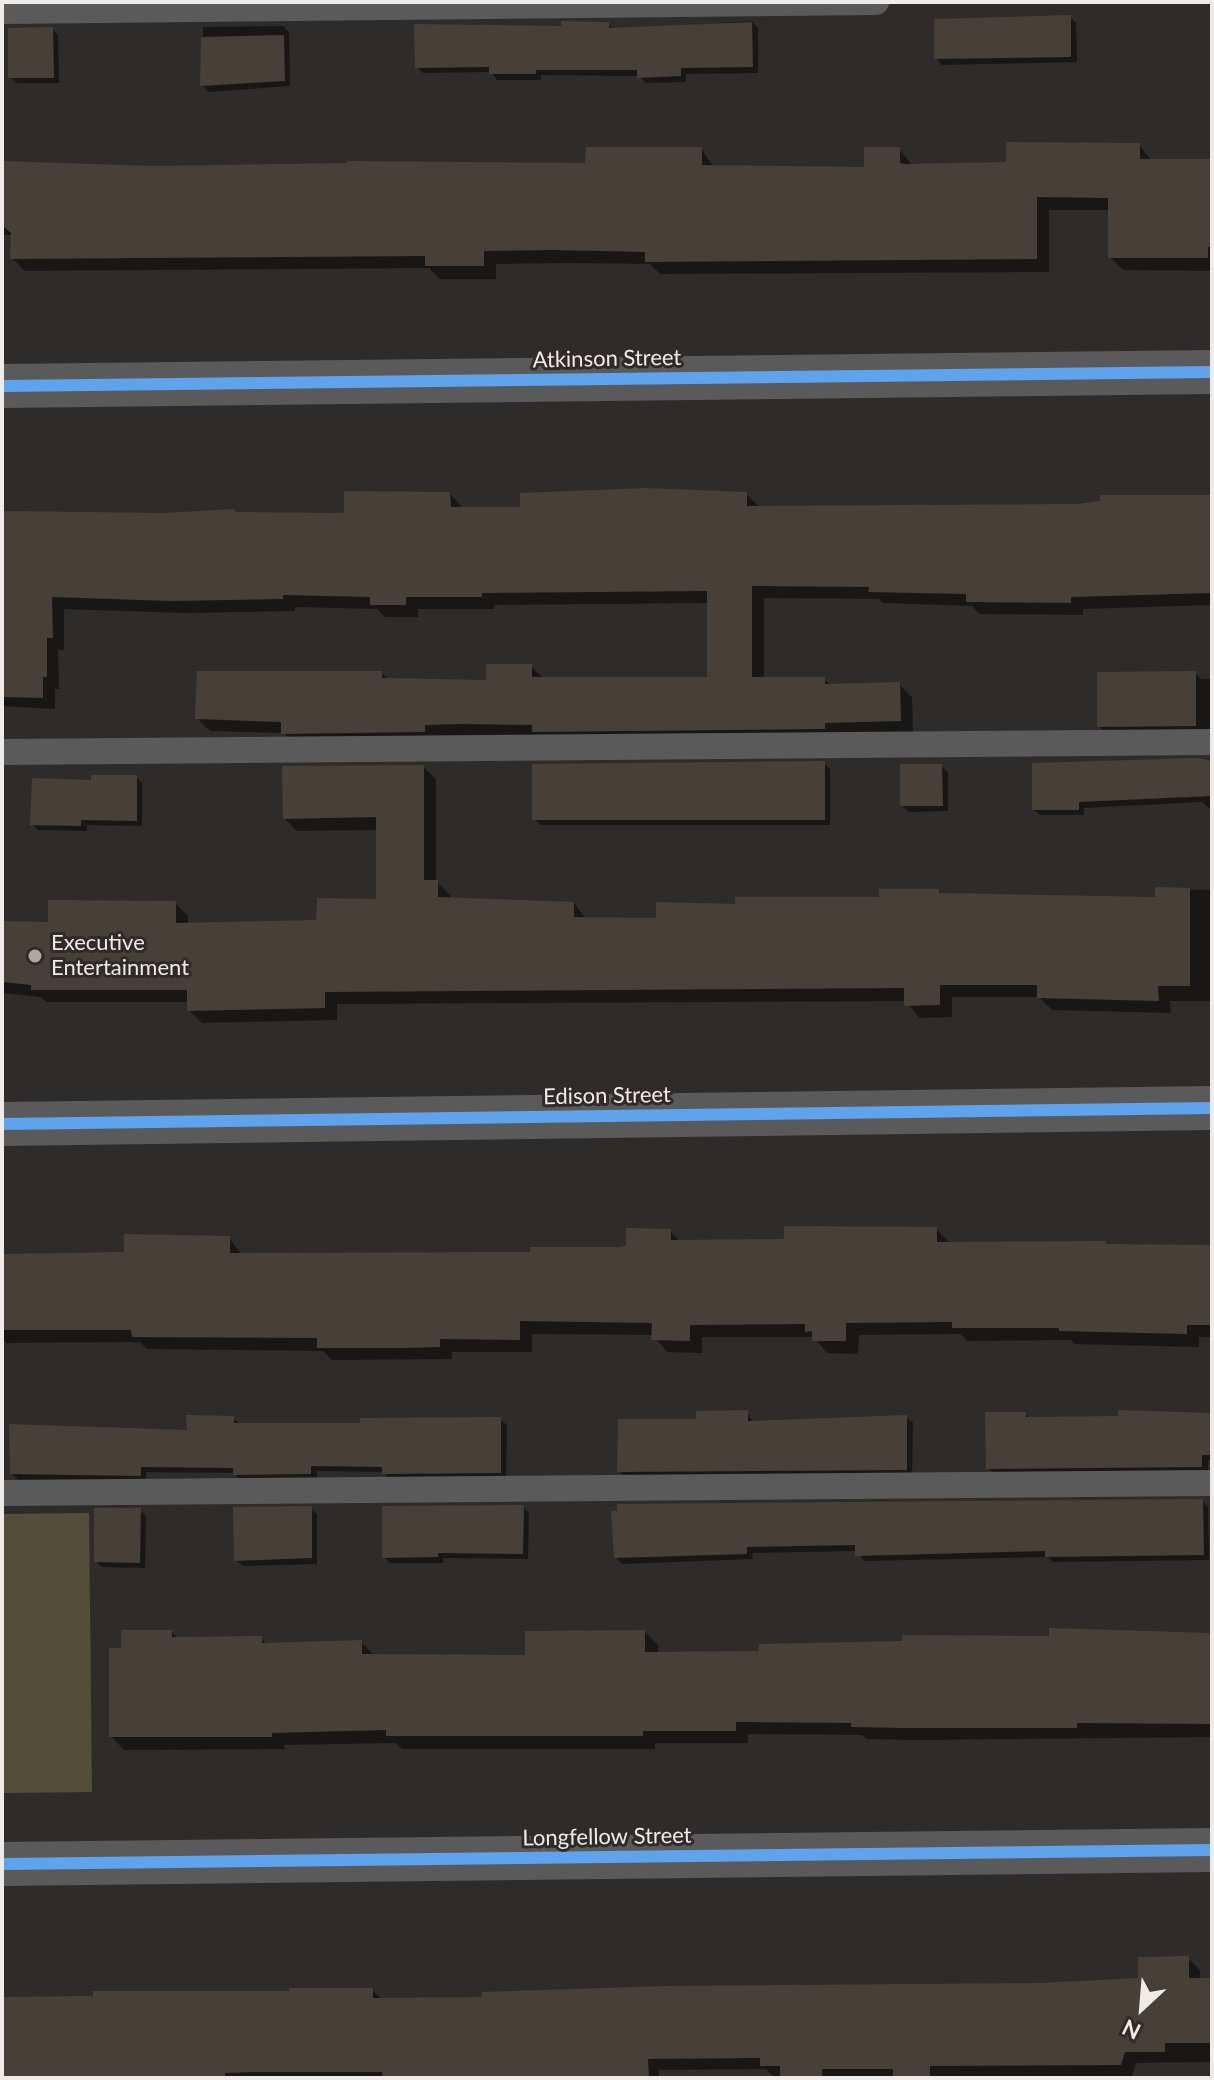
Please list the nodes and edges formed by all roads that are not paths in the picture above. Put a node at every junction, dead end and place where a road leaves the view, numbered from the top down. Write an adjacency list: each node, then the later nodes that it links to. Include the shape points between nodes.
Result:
1 (876, 2): 2 (lane)
2 (2, 11)
3 (1212, 372): 4 (street, Atkinson Street)
4 (2, 386)
5 (1212, 742): 6 (lane)
6 (2, 752)
7 (1212, 1108): 8 (street, Edison Street)
8 (2, 1124)
9 (1212, 1483): 10 (lane)
10 (2, 1493)
11 (1212, 1850): 12 (street, Longfellow Street)
12 (2, 1864)

